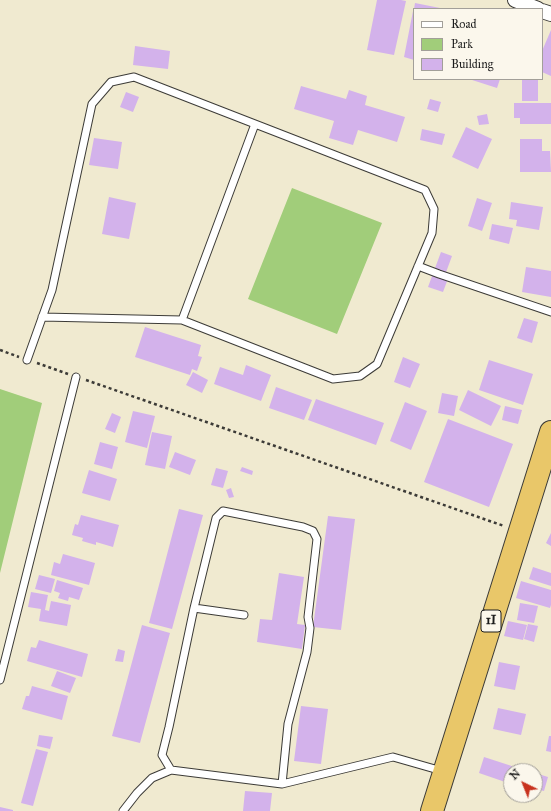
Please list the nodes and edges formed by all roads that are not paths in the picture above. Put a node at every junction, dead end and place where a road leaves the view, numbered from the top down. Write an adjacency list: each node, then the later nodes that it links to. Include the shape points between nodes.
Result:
1 (515, 0): 2 (street)
2 (535, 8)
3 (255, 124): 4 (lane, via 425,190 434,209 432,233); 6 (lane, via 134,77 111,82 92,104 52,290); 7 (lane)
4 (418, 266): 5 (lane); 7 (lane, via 377,364 360,376 333,379)
5 (551, 312)
6 (42, 317): 7 (lane); 8 (lane)
7 (182, 320)
8 (27, 360)
9 (76, 377): 13 (lane)
10 (551, 432): 15 (highway, 1I)
11 (194, 608): 12 (lane); 14 (lane, via 162,755); 16 (lane, via 216,518 224,511 303,526 313,531 317,539 308,617 310,628 307,652 288,724)
12 (244, 615)
13 (0, 680)
14 (171, 770): 16 (lane); 17 (lane, via 152,778 137,792)
15 (444, 772): 16 (lane, via 393,757); 18 (highway, 1I)
16 (282, 784)
17 (123, 811)
18 (432, 811)

